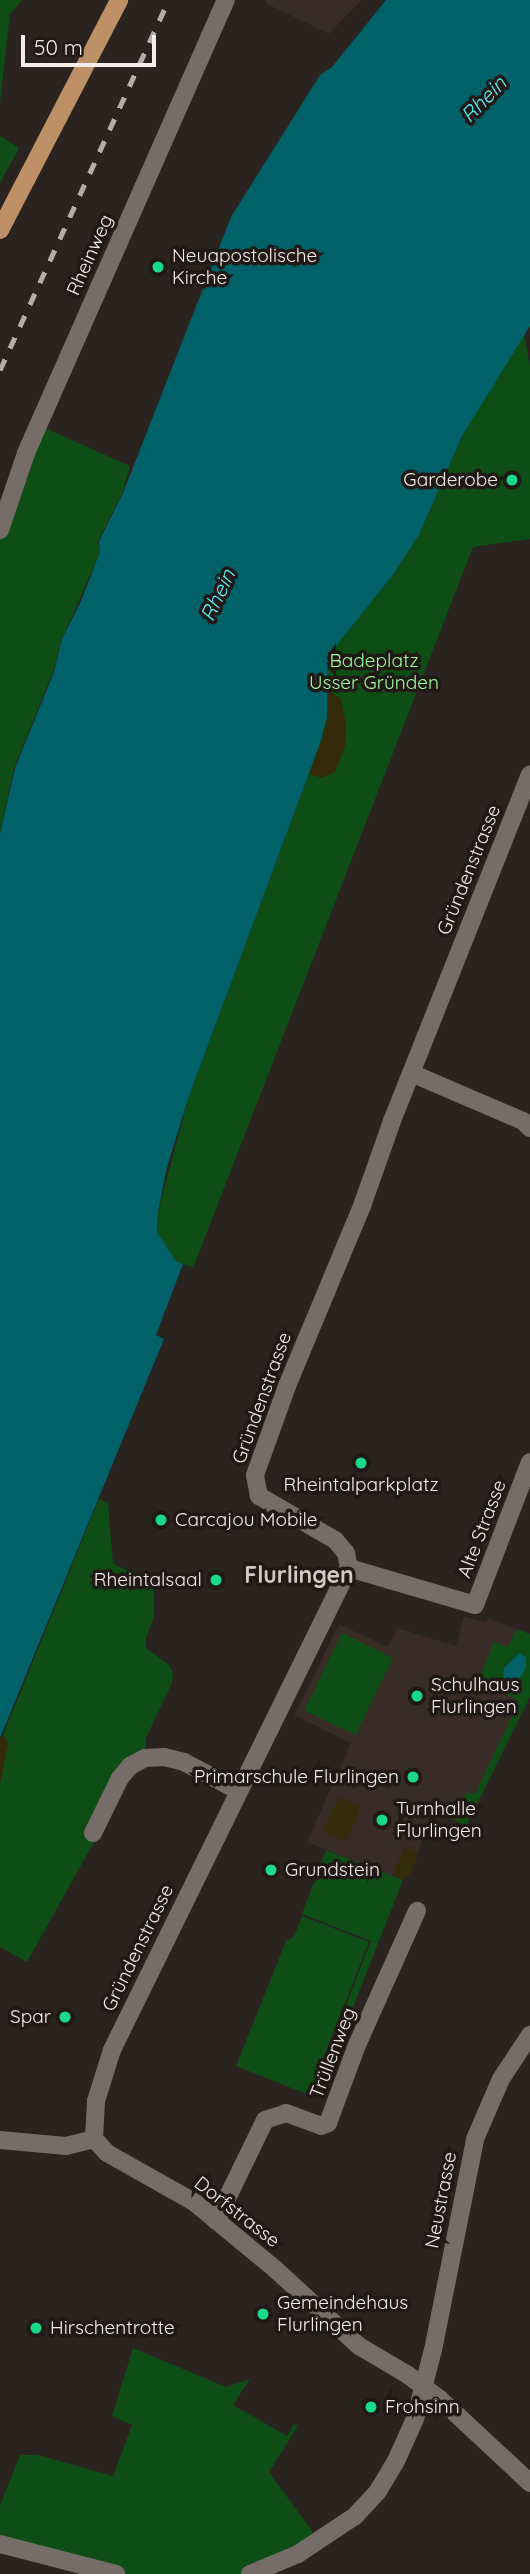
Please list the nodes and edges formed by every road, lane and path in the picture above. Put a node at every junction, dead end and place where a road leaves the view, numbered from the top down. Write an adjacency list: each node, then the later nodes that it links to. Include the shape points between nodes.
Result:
1 (120, 0): 3 (main road)
2 (226, 0): 4 (street, Rheinweg, via 26,453)
3 (0, 230)
4 (0, 530)
5 (530, 774): 6 (street, Gründenstrasse)
6 (411, 1073): 7 (street); 9 (street, Gründenstrasse, via 255,1475 259,1496 335,1540 346,1553)
7 (530, 1128)
8 (530, 1462): 9 (street, Alte Strasse, via 475,1605)
9 (349, 1567): 10 (street, Gründenstrasse)
10 (239, 1791): 11 (street, via 184,1762 145,1758 120,1778); 14 (street, Gründenstrasse, via 112,2050 96,2101)
11 (93, 1833)
12 (417, 1912): 16 (street, Trüllenweg, via 328,2123 321,2126 286,2113 265,2120)
13 (530, 2035): 17 (street, Neustrasse, via 501,2078 475,2139)
14 (94, 2139): 15 (street, via 65,2146); 16 (street, Dorfstrasse, via 107,2153 168,2185)
15 (0, 2140)
16 (216, 2221): 17 (street, Dorfstrasse, via 359,2346)
17 (423, 2386): 18 (street, Dorfstrasse); 21 (street, Neustrasse, via 415,2419 396,2461 355,2516 298,2554)
18 (530, 2483)
19 (0, 2544): 20 (street)
20 (116, 2574)
21 (250, 2574)

